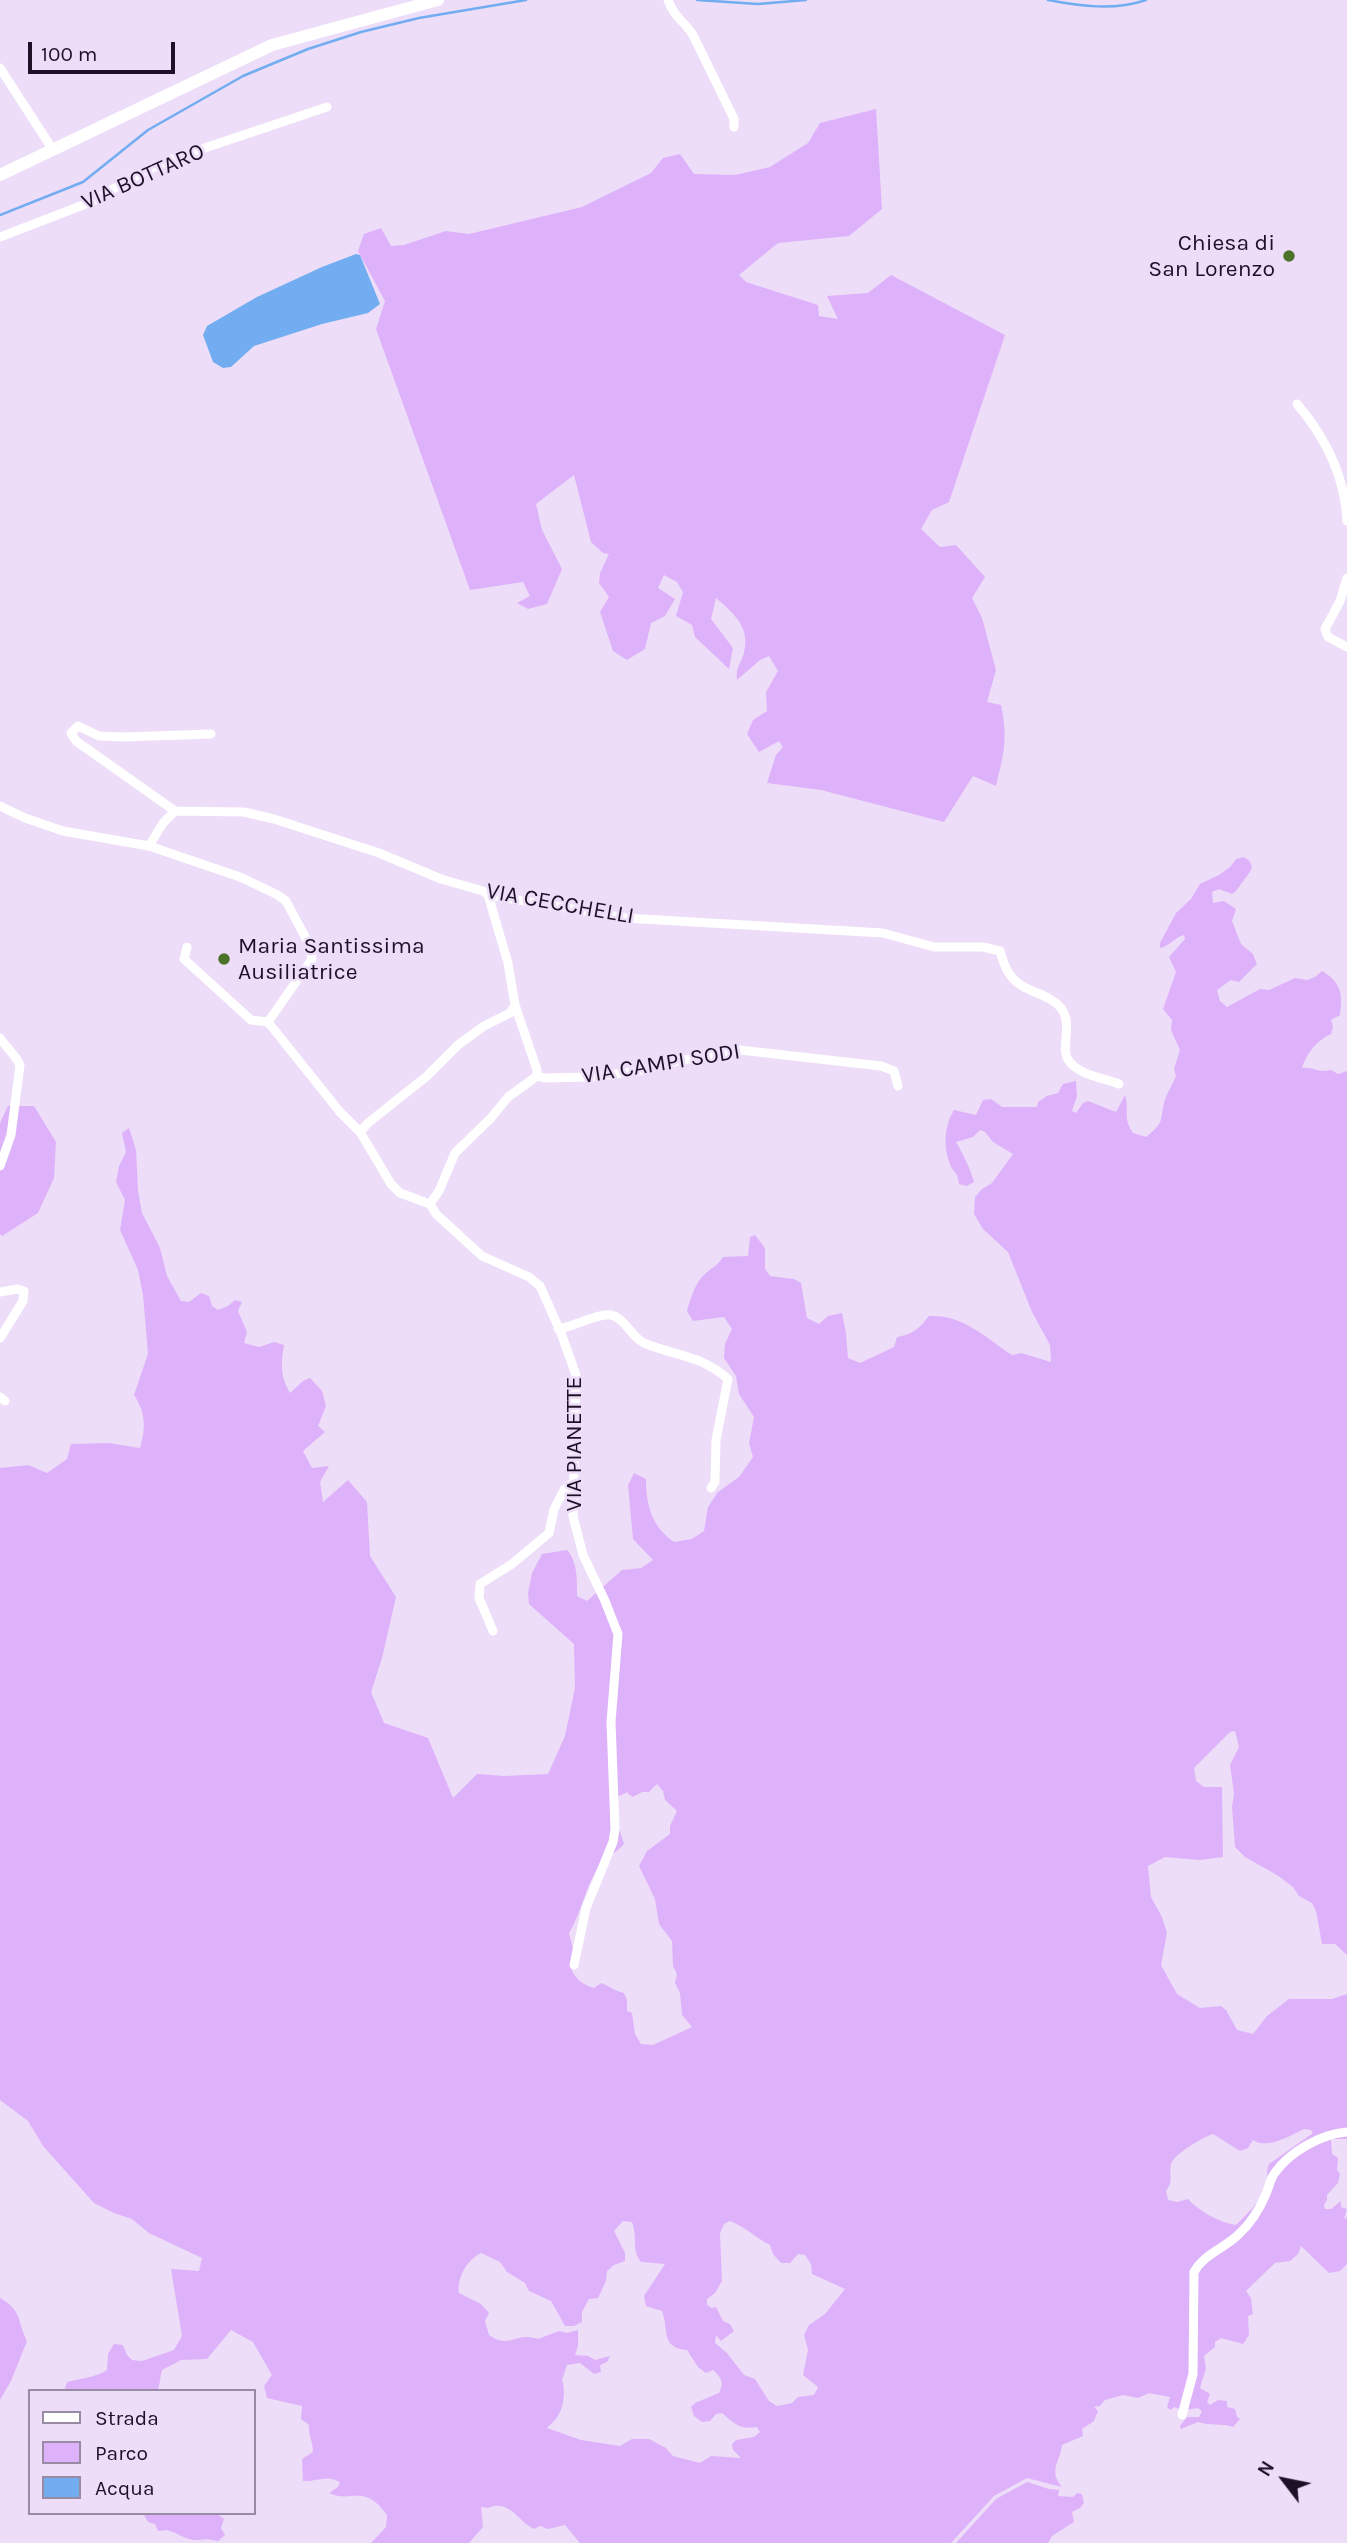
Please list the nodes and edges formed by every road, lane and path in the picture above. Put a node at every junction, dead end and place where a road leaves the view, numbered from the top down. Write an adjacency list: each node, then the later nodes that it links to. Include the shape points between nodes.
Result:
1 (438, 0): 6 (main road, via 272,45)
2 (668, 0): 5 (street, via 672,12 693,35)
3 (0, 68): 6 (street)
4 (327, 107): 8 (street, VIA BOTTARO, via 172,159 91,202)
5 (734, 127)
6 (53, 150): 7 (main road)
7 (0, 175)
8 (0, 237)
9 (1297, 404): 10 (street, via 1317,428 1340,479)
10 (1347, 521)
11 (1347, 578): 12 (street, via 1325,629 1328,637)
12 (1347, 648)
13 (211, 734): 15 (street, via 99,736 78,726 71,733)
14 (0, 806): 16 (street, via 63,831)
15 (175, 811): 16 (street); 17 (street, VIA CECCHELLI, via 244,812 274,819 379,852)
16 (149, 846): 20 (street, via 240,877 286,901 312,959)
17 (488, 895): 19 (street); 23 (street, VIA CECCHELLI, via 625,918 883,933 934,947 1000,951 1016,982 1050,998 1062,1010 1069,1062)
18 (187, 947): 20 (street, via 184,959 206,981 251,1020)
19 (516, 1004): 22 (street); 25 (street, via 510,1013 458,1045)
20 (268, 1022): 25 (street)
21 (0, 1038): 26 (street, via 20,1065 11,1135)
22 (537, 1076): 24 (street, VIA CAMPI SODI, via 593,1077 740,1050 881,1066 894,1071); 27 (street, via 508,1097 455,1153)
23 (1119, 1084)
24 (898, 1086)
25 (360, 1132): 27 (street, via 391,1184)
26 (0, 1167)
27 (430, 1204): 29 (street, VIA PIANETTE, via 482,1256 540,1286)
28 (0, 1293): 30 (street, via 24,1291 23,1301)
29 (558, 1329): 31 (street, VIA PIANETTE, via 576,1375); 32 (street, via 609,1315 640,1341 697,1359 728,1379)
30 (0, 1338)
31 (572, 1483): 33 (street, via 554,1509 549,1533 480,1584 478,1598); 34 (street, VIA PIANETTE, via 579,1543 618,1634 611,1722 615,1829 586,1908)
32 (711, 1488)
33 (493, 1631)
34 (574, 1965)
35 (1347, 2132): 36 (street, via 1314,2141 1280,2166 1239,2235 1199,2262 1193,2374)
36 (1182, 2415)

